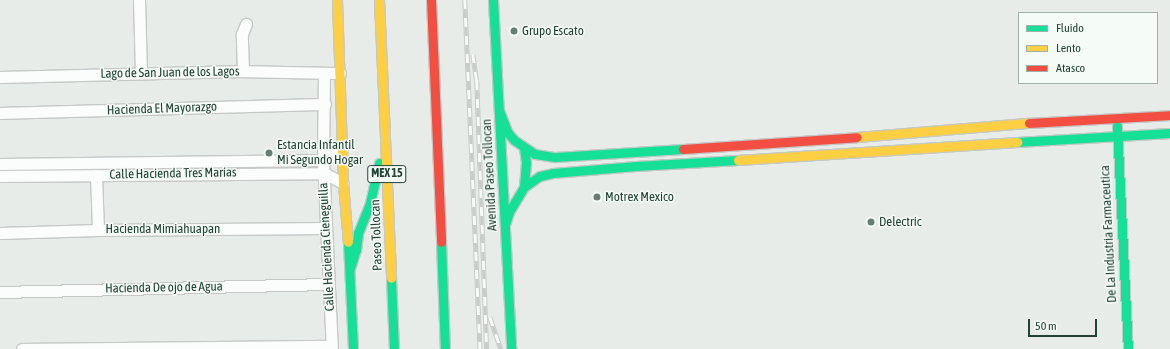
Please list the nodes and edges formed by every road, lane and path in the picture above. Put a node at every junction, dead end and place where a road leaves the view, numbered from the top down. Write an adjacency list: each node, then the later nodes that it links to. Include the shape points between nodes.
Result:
1 (139, 0): 10 (street)
2 (337, 0): 11 (main road)
3 (379, 0): 19 (main road, Paseo Tollocan / MEX 15)
4 (431, 0): 8 (main road)
5 (494, 0): 15 (main road, Avenida Paseo Tollocan)
6 (441, 8): 8 (main road, via 438,31)
7 (246, 24): 9 (street, via 242,34)
8 (433, 43): 52 (main road)
9 (243, 71): 10 (street, Lago de San Juan de los Lagos); 12 (street, Lago de San Juan de los Lagos)
10 (141, 73): 13 (street, Lago de San Juan de los Lagos)
11 (340, 73): 12 (street, Lago de San Juan de los Lagos); 25 (main road)
12 (324, 74): 14 (street, Calle Hacienda Cieneguilla)
13 (0, 77)
14 (325, 104): 16 (street, Hacienda El Mayorazgo); 28 (street, Calle Hacienda Cieneguilla)
15 (499, 110): 23 (main road, via 508,133); 41 (main road, Avenida Paseo Tollocan)
16 (0, 113)
17 (1170, 115): 18 (main road)
18 (1117, 118): 21 (main road, De La Industria Farmaceutica); 22 (main road)
19 (385, 128): 45 (main road, via 370,203 360,228); 51 (main road, Paseo Tollocan / MEX 15)
20 (1170, 133): 21 (main road)
21 (1117, 135): 27 (main road); 54 (main road, De La Industria Farmaceutica)
22 (860, 137): 24 (main road); 27 (street)
23 (524, 148): 26 (main road, via 535,154 555,157); 40 (main road)
24 (709, 148): 26 (main road); 29 (street)
25 (342, 149): 28 (street, Calle Hacienda Tres Marías); 39 (main road)
26 (636, 152): 33 (street)
27 (859, 153): 29 (main road)
28 (323, 160): 30 (street, Calle Hacienda Tres Marías); 34 (street, Calle Hacienda Cieneguilla)
29 (710, 161): 33 (main road)
30 (181, 162): 32 (street, Calle Hacienda Tres Marías); 35 (street)
31 (0, 164): 32 (street, Calle Hacienda Tres Marías)
32 (37, 164): 38 (street)
33 (636, 166): 40 (main road, via 553,173 540,176)
34 (324, 173): 35 (street, Calle Hacienda Tres Marías); 39 (street, Calle Hacienda Tres Marías); 42 (street, Calle Hacienda Cieneguilla)
35 (181, 174): 36 (street, Calle Hacienda Tres Marías)
36 (96, 175): 38 (street, Calle Hacienda Tres Marías); 43 (street)
37 (0, 176): 38 (street, Calle Hacienda Tres Marías)
38 (37, 176)
39 (343, 183): 45 (main road)
40 (524, 187): 41 (main road)
41 (506, 222): 53 (main road, Avenida Paseo Tollocan)
42 (326, 228): 43 (street, Hacienda Mimiahuapan); 46 (street, Calle Hacienda Cieneguilla)
43 (98, 230): 44 (street, Hacienda Mimiahuapan)
44 (0, 232)
45 (350, 268): 50 (main road)
46 (329, 284): 47 (street, Hacienda De ojo de Agua); 48 (street, Calle Hacienda Cieneguilla)
47 (0, 292)
48 (332, 347): 49 (street)
49 (22, 349)
50 (353, 349)
51 (394, 349)
52 (446, 349)
53 (511, 349)
54 (1128, 349)

